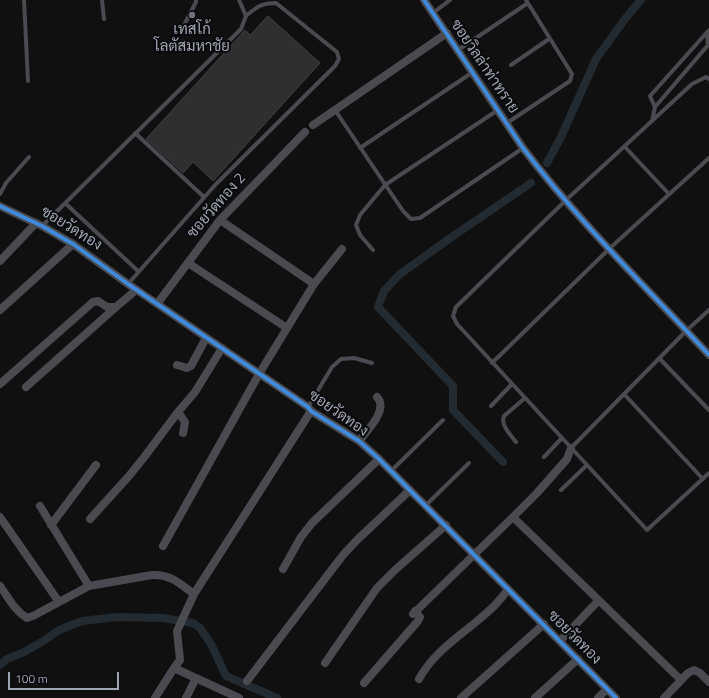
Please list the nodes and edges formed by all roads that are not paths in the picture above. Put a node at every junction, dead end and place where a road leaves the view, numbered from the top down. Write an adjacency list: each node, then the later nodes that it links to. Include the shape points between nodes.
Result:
1 (24, 0): 19 (lane)
2 (102, 0): 10 (lane)
3 (196, 0): 11 (lane)
4 (239, 0): 9 (lane)
5 (424, 0): 8 (street, ซอยวิลล่าท่าทราย)
6 (450, 0): 8 (lane)
7 (527, 2): 14 (lane); 15 (lane)
8 (433, 13): 13 (street, ซอยวิลล่าท่าทราย)
9 (246, 16): 27 (lane, via 241,29); 36 (lane, via 260,5 276,3 337,52 339,59 335,66)
10 (104, 19)
11 (182, 29)
12 (708, 31): 20 (lane, via 708,44); 20 (lane, via 650,96)
13 (447, 33): 15 (street, ซอยวิลล่าท่าทราย); 21 (street)
14 (549, 39): 16 (lane); 24 (lane, via 572,74 570,82)
15 (458, 50): 17 (street, ซอยวิลล่าท่าทราย)
16 (511, 65)
17 (473, 72): 22 (street, ซอยวิลล่าท่าทราย); 29 (lane)
18 (709, 79): 23 (lane, via 706,77 692,84)
19 (28, 81)
20 (655, 107): 23 (lane)
21 (335, 110): 25 (street); 29 (lane)
22 (498, 110): 24 (street, ซอยวิลล่าท่าทราย); 33 (lane)
23 (652, 122): 28 (lane)
24 (507, 123): 30 (street, ซอยวิลล่าท่าทราย)
25 (313, 125)
26 (305, 132): 40 (street, ซอยวัดทอง 2)
27 (134, 133): 36 (lane); 38 (lane)
28 (625, 147): 35 (lane); 37 (lane)
29 (360, 148): 33 (lane)
30 (523, 148): 33 (lane, via 420,218 411,219); 37 (street, ซอยวิลล่าท่าทราย)
31 (30, 157): 34 (lane, via 6,183)
32 (709, 158): 35 (lane)
33 (385, 185): 45 (lane, via 360,216 356,225 360,235)
34 (0, 194)
35 (669, 194): 44 (lane)
36 (204, 197): 48 (lane)
37 (565, 201): 44 (street, ซอยวิลล่าท่าทราย); 63 (lane, via 456,307 454,316 457,324)
38 (65, 203): 41 (lane); 48 (lane)
39 (0, 206): 41 (street, ซอยวัดทอง)
40 (220, 220): 47 (street, ซอยวัดทอง 2); 50 (street)
41 (39, 224): 42 (street, ซอยวัดทอง); 46 (street)
42 (73, 244): 49 (street, ซอยวัดทอง); 54 (street)
43 (342, 249): 50 (street)
44 (609, 249): 57 (street, ซอยวิลล่าท่าทราย); 63 (lane)
45 (373, 250)
46 (0, 261)
47 (188, 263): 52 (street, ซอยวัดทอง 2); 56 (street)
48 (138, 271): 49 (lane)
49 (128, 284): 51 (street, ซอยวัดทอง)
50 (314, 284): 56 (street)
51 (136, 290): 52 (street, ซอยวัดทอง); 53 (street)
52 (157, 304): 58 (street, ซอยวัดทอง)
53 (116, 307): 66 (street, via 107,307 98,300 93,302); 68 (street)
54 (0, 310)
55 (709, 310): 57 (lane)
56 (287, 328): 65 (street)
57 (686, 330): 60 (street, ซอยวิลล่าท่าทราย); 61 (lane)
58 (206, 338): 59 (street, ซอยวัดทอง); 64 (street, via 191,366 187,368)
59 (222, 348): 65 (street, ซอยวัดทอง); 75 (street, via 196,392)
60 (709, 355)
61 (659, 358): 69 (lane); 74 (lane)
62 (372, 363): 73 (lane, via 354,358 340,359 332,367)
63 (492, 363): 67 (lane)
64 (177, 365)
65 (259, 374): 73 (street, ซอยวัดทอง); 99 (street)
66 (0, 384)
67 (512, 384): 71 (lane); 72 (lane)
68 (26, 387)
69 (624, 394): 81 (lane); 89 (lane)
70 (377, 397): 79 (street, via 381,406 379,413)
71 (525, 398): 78 (lane); 80 (lane, via 502,420)
72 (491, 406)
73 (309, 409): 79 (street, ซอยวัดทอง); 105 (street)
74 (709, 410)
75 (178, 412): 77 (street, via 185,422); 96 (street, via 146,456)
76 (443, 420): 87 (lane)
77 (183, 433)
78 (562, 438): 81 (lane); 82 (lane)
79 (359, 441): 83 (street, ซอยวัดทอง)
80 (516, 442)
81 (571, 448): 86 (lane); 94 (street, via 567,459)
82 (544, 457)
83 (379, 459): 87 (street, ซอยวัดทอง); 101 (street, via 312,523)
84 (469, 462): 92 (lane)
85 (96, 465): 97 (street)
86 (587, 465): 89 (lane, via 648,530); 91 (lane)
87 (391, 471): 90 (street, ซอยวัดทอง)
88 (709, 473): 89 (lane)
89 (703, 479)
90 (410, 490): 92 (street, ซอยวัดทอง); 116 (street, via 343,555)
91 (561, 490)
92 (426, 505): 98 (street, ซอยวัดทอง)
93 (40, 506): 97 (street)
94 (515, 516): 100 (street); 106 (street, via 515,520)
95 (0, 517): 107 (street)
96 (90, 519)
97 (51, 525): 103 (street)
98 (446, 525): 100 (street, ซอยวัดทอง); 111 (street, via 377,588)
99 (163, 546)
100 (474, 554): 104 (street, ซอยวัดทอง); 118 (street, via 414,612 420,617 418,621)
101 (283, 569)
102 (0, 586): 107 (street, via 21,614 27,618)
103 (89, 586): 105 (street, via 161,575 169,577); 107 (street)
104 (508, 588): 108 (street, ซอยวัดทอง); 114 (street, via 493,608 445,647)
105 (194, 594): 112 (street, via 179,626 177,635 180,660)
106 (598, 600): 109 (street); 115 (street)
107 (59, 602)
108 (544, 624): 109 (street, ซอยวัดทอง); 123 (street)
109 (560, 641): 110 (street, ซอยวัดทอง)
110 (578, 659): 119 (street, ซอยวัดทอง); 124 (street)
111 (325, 663)
112 (174, 668): 113 (street); 120 (street)
113 (196, 678): 121 (street); 122 (street)
114 (419, 679)
115 (681, 680): 117 (street, via 694,670); 127 (street)
116 (247, 681)
117 (709, 682)
118 (364, 683)
119 (607, 689): 125 (street); 126 (street, ซอยวัดทอง)
120 (155, 698)
121 (186, 698)
122 (239, 698)
123 (461, 698)
124 (535, 698)
125 (598, 698)
126 (616, 698)
127 (664, 698)

